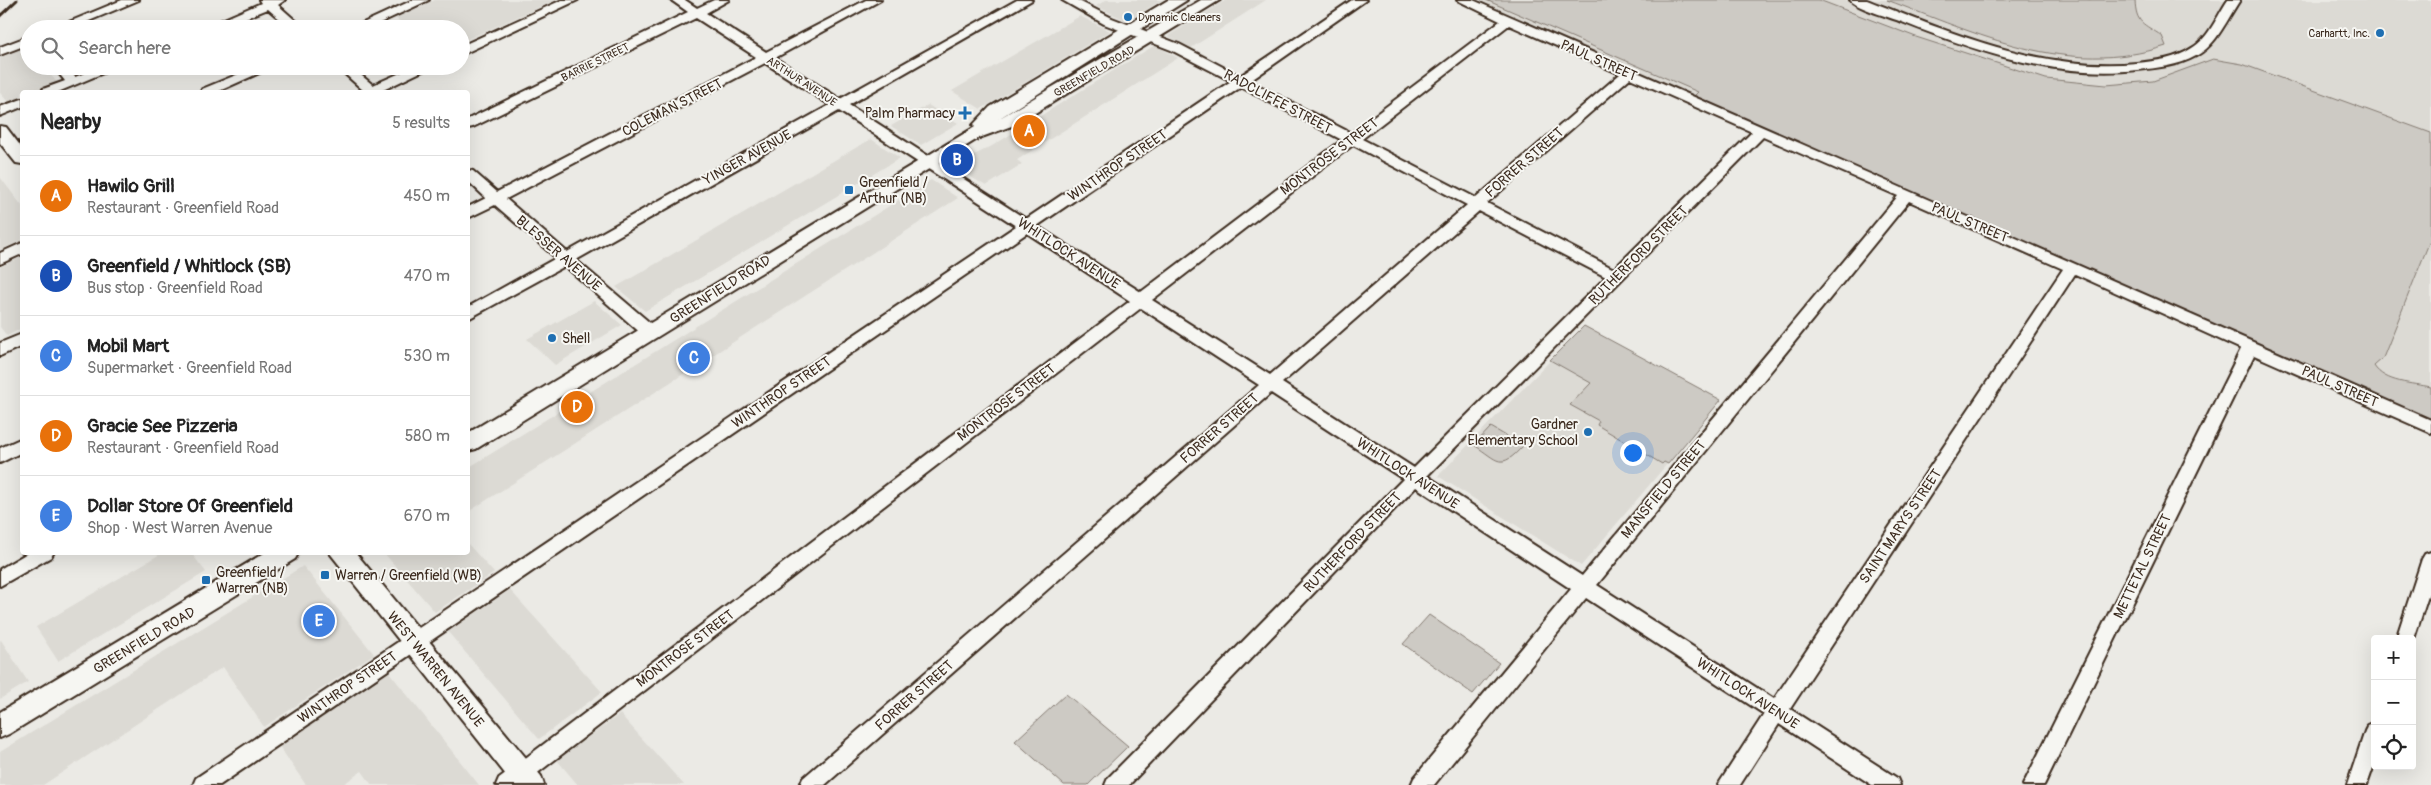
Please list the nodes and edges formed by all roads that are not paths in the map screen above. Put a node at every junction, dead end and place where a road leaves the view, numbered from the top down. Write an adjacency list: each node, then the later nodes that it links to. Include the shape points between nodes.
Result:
1 (133, 0): 17 (street)
2 (423, 0): 20 (street)
3 (572, 0): 25 (street)
4 (677, 0): 16 (street, ARTHUR AVENUE)
5 (723, 0): 16 (street, BARRIE STREET)
6 (875, 0): 27 (street, COLEMAN STREET)
7 (1026, 0): 41 (street, YINGER AVENUE)
8 (1068, 0): 22 (street, RADCLIFFE STREET)
9 (1179, 0): 22 (main road, GREENFIELD ROAD)
10 (1212, 0): 23 (main road, GREENFIELD ROAD)
11 (1360, 0): 34 (street, WINTHROP STREET)
12 (1463, 0): 21 (street)
13 (1856, 0): 14 (street, via 1985,48 2053,65 2097,69 2168,63 2189,55 2202,47)
14 (2234, 0)
15 (272, 1): 18 (street); 19 (street)
16 (697, 13): 27 (street, ARTHUR AVENUE); 43 (street, BARRIE STREET)
17 (81, 20)
18 (229, 20)
19 (290, 20)
20 (377, 20)
21 (1508, 20): 28 (street, PAUL STREET); 47 (street, MONTROSE STREET)
22 (1130, 30): 23 (street, RADCLIFFE STREET); 46 (main road, GREENFIELD ROAD, via 996,111)
23 (1152, 37): 34 (street, RADCLIFFE STREET); 46 (main road, GREENFIELD ROAD, via 1011,120)
24 (20, 43): 26 (street)
25 (470, 46)
26 (0, 51)
27 (766, 57): 41 (street, ARTHUR AVENUE); 52 (street, COLEMAN STREET)
28 (1628, 73): 45 (street, PAUL STREET); 53 (street, FORRER STREET)
29 (67, 75): 35 (street)
30 (92, 75): 35 (street)
31 (247, 75): 37 (street)
32 (352, 75): 38 (street)
33 (408, 75): 39 (street)
34 (1240, 81): 47 (street, RADCLIFFE STREET); 55 (street, WINTHROP STREET)
35 (74, 82): 36 (street)
36 (53, 90)
37 (212, 90)
38 (369, 90)
39 (375, 90)
40 (20, 104): 42 (street)
41 (840, 105): 49 (street, ARTHUR AVENUE); 58 (street, YINGER AVENUE)
42 (0, 112)
43 (470, 123)
44 (0, 131): 48 (main road)
45 (1762, 131): 51 (street, PAUL STREET); 60 (street, RUTHERFORD STREET)
46 (972, 134): 49 (main road, GREENFIELD ROAD)
47 (1351, 139): 53 (street, RADCLIFFE STREET); 61 (street, MONTROSE STREET)
48 (20, 156)
49 (927, 162): 55 (street, WHITLOCK AVENUE); 63 (main road, GREENFIELD ROAD)
50 (470, 176): 52 (street, BLESSER AVENUE)
51 (1907, 195): 59 (street, PAUL STREET); 78 (street, MANSFIELD STREET)
52 (495, 198): 54 (street, COLEMAN STREET); 58 (street, BLESSER AVENUE)
53 (1476, 204): 60 (street, RADCLIFFE STREET); 67 (street, FORRER STREET)
54 (470, 212)
55 (1026, 225): 61 (street, WHITLOCK AVENUE); 80 (street, WINTHROP STREET)
56 (20, 249): 57 (street)
57 (0, 259)
58 (566, 259): 62 (street, YINGER AVENUE); 63 (street, BLESSER AVENUE)
59 (2072, 267): 65 (street, PAUL STREET); 81 (street, SAINT MARYS STREET)
60 (1617, 277): 72 (street, RUTHERFORD STREET)
61 (1140, 299): 67 (street, WHITLOCK AVENUE); 84 (street, MONTROSE STREET)
62 (470, 313)
63 (650, 332): 69 (main road, GREENFIELD ROAD)
64 (20, 341): 66 (street)
65 (2250, 346): 68 (street, PAUL STREET); 91 (street, METTETAL STREET)
66 (0, 350)
67 (1270, 384): 72 (street, WHITLOCK AVENUE); 86 (street, FORRER STREET)
68 (2431, 427)
69 (470, 442)
70 (20, 445): 71 (street)
71 (0, 456)
72 (1415, 477): 78 (street, WHITLOCK AVENUE); 87 (street, RUTHERFORD STREET)
73 (40, 555): 77 (street)
74 (283, 555): 82 (main road, GREENFIELD ROAD)
75 (343, 555): 80 (main road, WEST WARREN AVENUE)
76 (2431, 559): 79 (street)
77 (0, 578)
78 (1583, 586): 81 (street, WHITLOCK AVENUE); 88 (street, MANSFIELD STREET)
79 (2406, 635)
80 (414, 642): 84 (main road, WEST WARREN AVENUE); 85 (street, WINTHROP STREET)
81 (1777, 712): 89 (street, SAINT MARYS STREET); 90 (street, WHITLOCK AVENUE)
82 (0, 726)
83 (2371, 743): 92 (street)
84 (519, 781)
85 (203, 785)
86 (810, 785)
87 (1115, 785)
88 (1421, 785)
89 (1728, 785)
90 (1890, 785)
91 (2033, 785)
92 (2357, 785)

